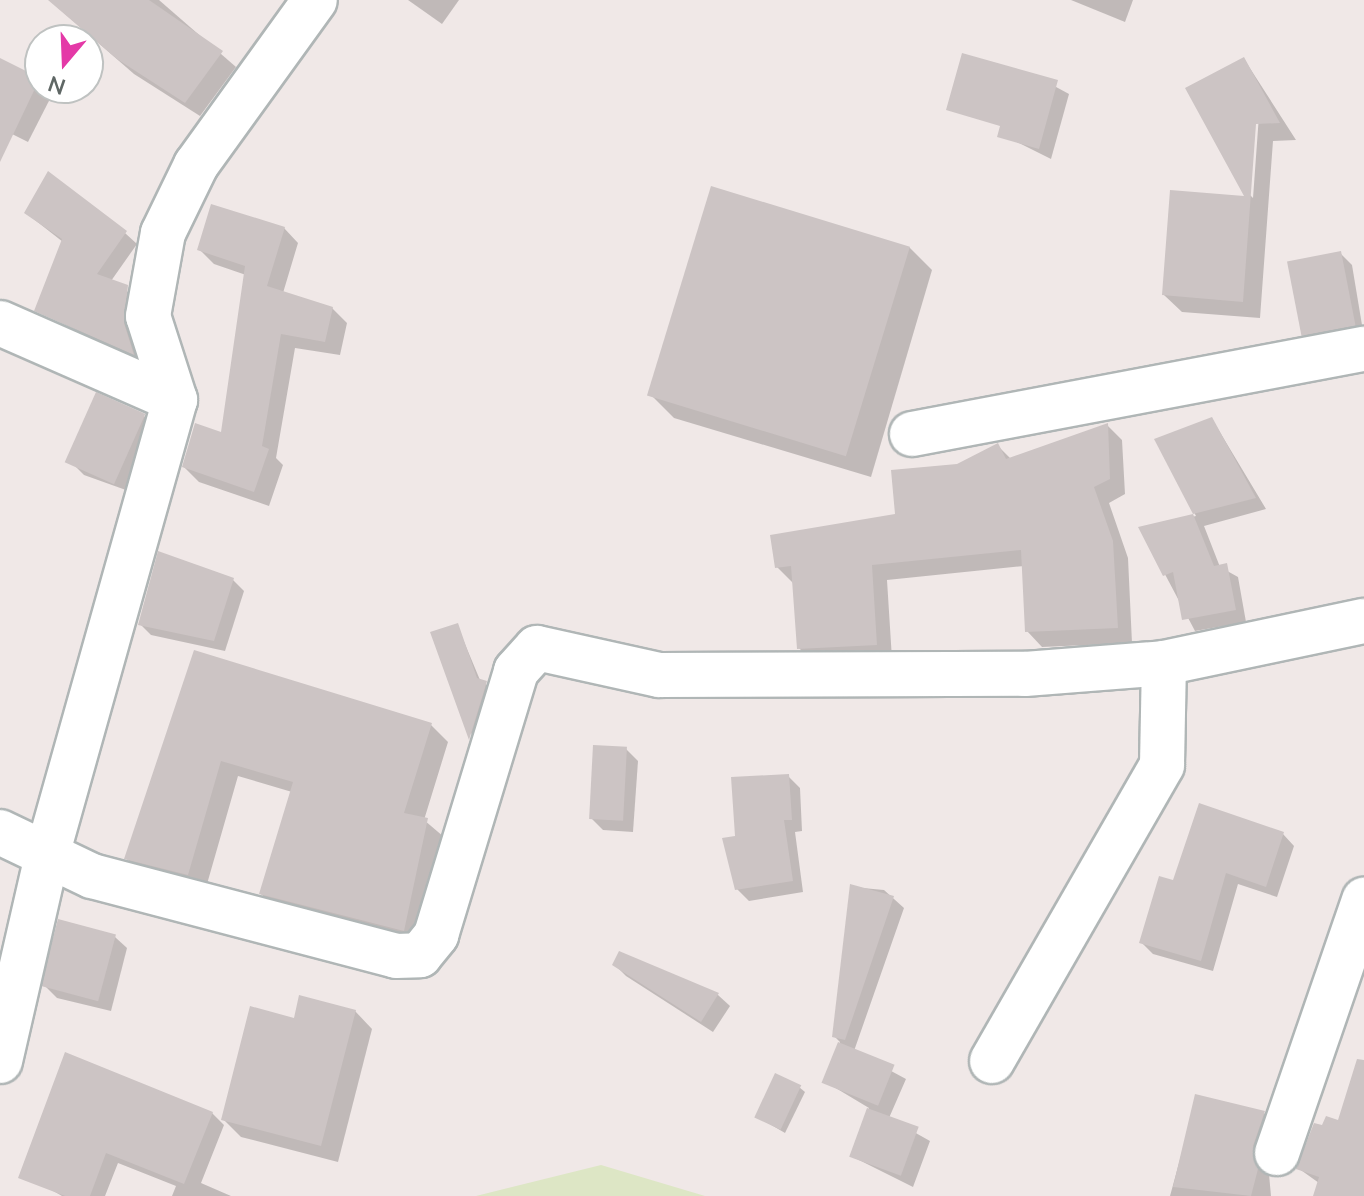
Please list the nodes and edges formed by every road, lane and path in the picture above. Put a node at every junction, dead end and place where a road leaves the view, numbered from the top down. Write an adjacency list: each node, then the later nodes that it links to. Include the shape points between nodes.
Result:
1 (315, 0): 4 (street, via 196,165 163,233 148,316)
2 (0, 323): 4 (street)
3 (1364, 349): 5 (street)
4 (175, 400): 9 (street)
5 (912, 434)
6 (1364, 621): 7 (street)
7 (1164, 663): 9 (street, via 1025,674 659,675 537,648 516,671 436,935 420,955 396,956 92,876); 12 (street, via 1162,765)
8 (0, 832): 9 (street)
9 (47, 855): 11 (street)
10 (1364, 900): 13 (street)
11 (0, 1061)
12 (992, 1061)
13 (1277, 1153)

